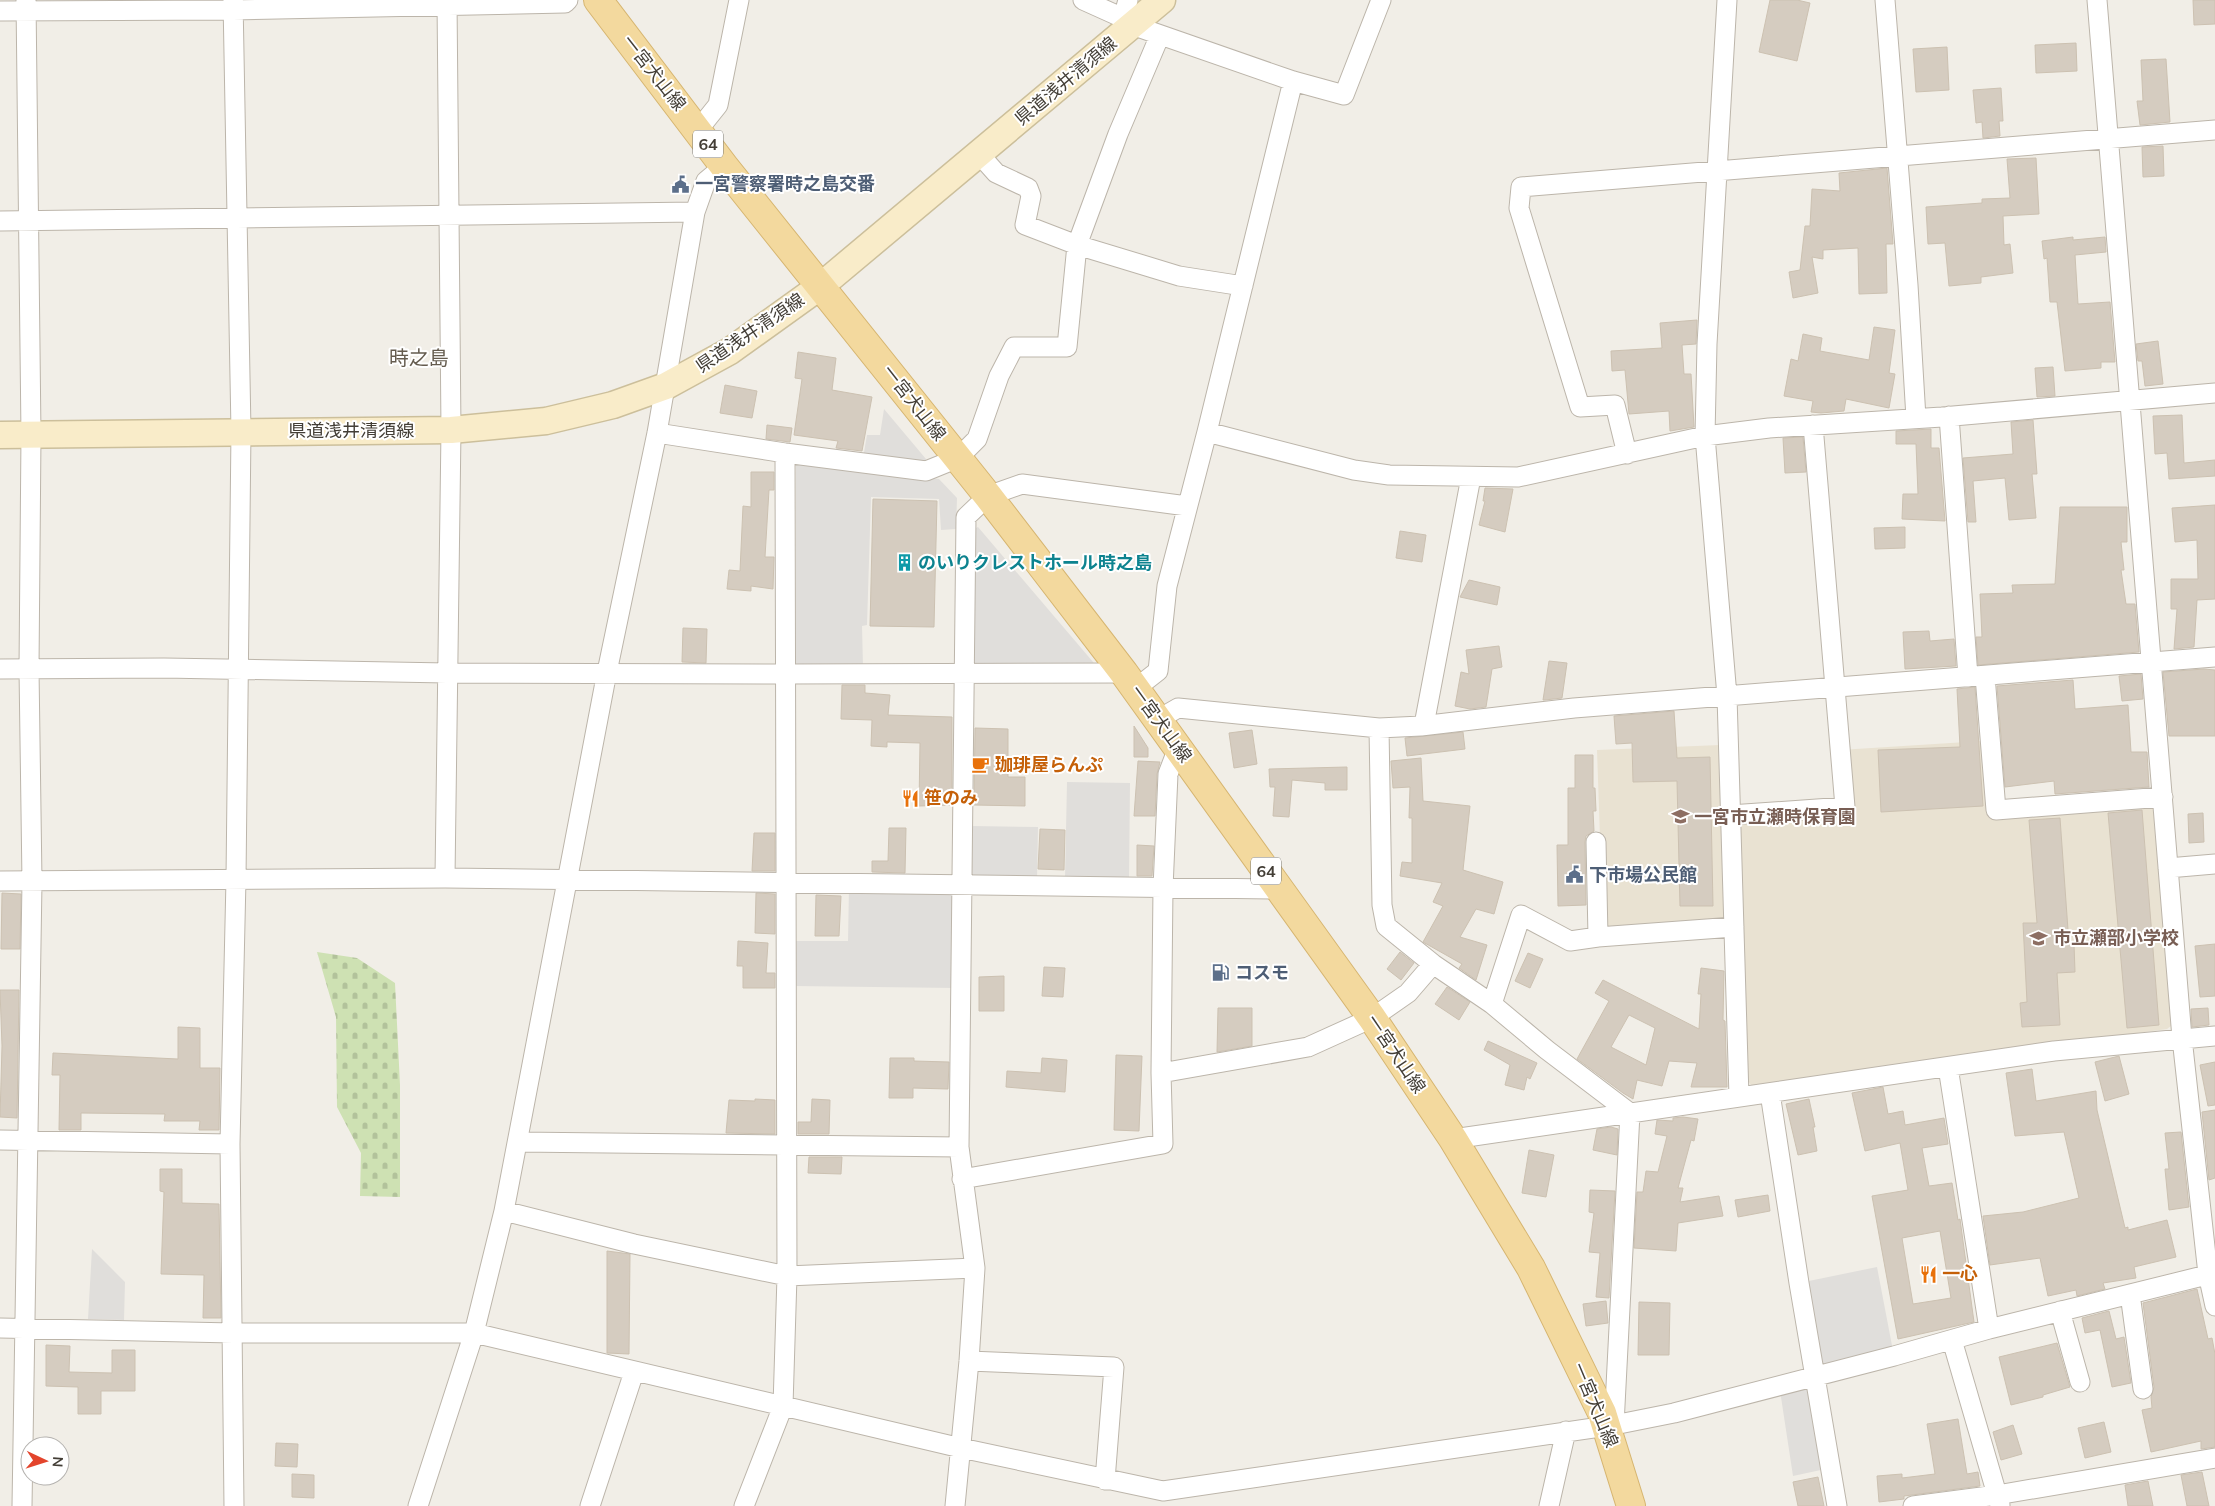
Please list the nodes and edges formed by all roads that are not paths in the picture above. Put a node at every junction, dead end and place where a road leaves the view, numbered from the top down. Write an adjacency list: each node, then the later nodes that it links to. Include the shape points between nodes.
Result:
1 (568, 0): 10 (street)
2 (598, 0): 17 (main road, 一宮犬山線 / 64)
3 (739, 0): 17 (street, via 718,105)
4 (1083, 0): 14 (street)
5 (1162, 0): 14 (main road, 県道浅井清須線)
6 (1381, 0): 16 (street, via 1344,95)
7 (1727, 0): 23 (street)
8 (1885, 0): 21 (street)
9 (2097, 0): 19 (street)
10 (446, 3): 12 (street); 25 (street)
11 (26, 5): 12 (street); 13 (street); 28 (street)
12 (233, 5): 26 (street)
13 (0, 11)
14 (1128, 14): 15 (street); 20 (main road, 県道浅井清須線)
15 (1160, 35): 16 (street); 29 (street, via 1118,134)
16 (1293, 81): 31 (street)
17 (698, 130): 22 (main road, 一宮犬山線 / 64)
18 (2215, 130): 19 (street)
19 (2108, 140): 21 (street); 34 (street)
20 (980, 155): 29 (street, via 996,173 1028,188 1031,196 1024,225); 30 (main road, 県道浅井清須線)
21 (1896, 157): 23 (street); 36 (street)
22 (724, 166): 24 (street, via 706,181); 30 (main road, 一宮犬山線 / 64)
23 (1718, 171): 44 (street, via 1707,344); 46 (street, via 1521,188 1519,208 1580,407 1615,405)
24 (695, 212): 25 (street); 32 (street)
25 (449, 217): 26 (street); 38 (street)
26 (238, 220): 28 (street); 39 (street)
27 (0, 221): 28 (street)
28 (28, 221): 43 (street)
29 (1077, 246): 31 (street, via 1179,276); 47 (street, via 1067,347 1014,347 999,376 977,439)
30 (822, 285): 32 (main road, 県道浅井清須線, via 730,351); 47 (main road, 一宮犬山線 / 64)
31 (1243, 286): 40 (street)
32 (666, 386): 38 (main road, 県道浅井清須線, via 613,406 546,421); 41 (street)
33 (2215, 393): 34 (street)
34 (2129, 401): 35 (street); 52 (street)
35 (1948, 416): 36 (street); 60 (street)
36 (1916, 418): 37 (street)
37 (1813, 425): 44 (street); 62 (street)
38 (451, 430): 39 (main road, 県道浅井清須線); 57 (street)
39 (241, 432): 43 (main road, 県道浅井清須線); 55 (street)
40 (1207, 432): 48 (street, via 1354,470 1389,475); 50 (street)
41 (657, 433): 45 (street); 56 (street)
42 (0, 435): 43 (main road, 県道浅井清須線)
43 (31, 435): 54 (street)
44 (1705, 436): 46 (street); 63 (street)
45 (785, 453): 47 (street, via 926,471); 58 (street)
46 (1627, 454): 48 (street, via 1518,477)
47 (958, 458): 49 (main road, 一宮犬山線 / 64)
48 (1472, 477): 65 (street)
49 (988, 496): 50 (street, via 1022,484); 59 (street, via 966,517); 61 (main road, 一宮犬山線 / 64)
50 (1186, 506): 61 (street, via 1167,586 1158,671)
51 (2215, 656): 52 (street)
52 (2150, 662): 60 (street); 68 (street)
53 (0, 669): 54 (street)
54 (29, 669): 55 (street); 78 (street)
55 (238, 670): 57 (street); 74 (street)
56 (607, 672): 57 (street); 58 (street); 75 (street)
57 (446, 673): 73 (street)
58 (786, 674): 59 (street); 76 (street)
59 (963, 674): 61 (street); 79 (street)
60 (1977, 676): 62 (street); 68 (street, via 1996,810)
61 (1130, 681): 64 (main road, 一宮犬山線 / 64)
62 (1834, 687): 63 (street); 69 (street, via 1845,807)
63 (1727, 696): 65 (street, via 1574,708); 69 (street)
64 (1159, 719): 66 (street, via 1178,708); 67 (main road, 一宮犬山線 / 64)
65 (1424, 725): 66 (street)
66 (1379, 728): 84 (street, via 1382,905 1386,926)
67 (1178, 748): 80 (street, via 1168,774); 81 (main road, 一宮犬山線 / 64)
68 (2163, 797): 72 (street)
69 (1730, 815): 82 (street)
70 (1596, 842): 83 (street)
71 (2215, 864): 72 (street)
72 (2168, 868): 88 (street)
73 (445, 878): 74 (street); 75 (street)
74 (236, 879): 78 (street); 98 (street)
75 (567, 879): 76 (street); 97 (street)
76 (787, 881): 79 (street); 99 (street)
77 (0, 882): 78 (street)
78 (32, 882): 96 (street)
79 (961, 883): 80 (street); 100 (street)
80 (1163, 888): 81 (street); 90 (street)
81 (1279, 889): 86 (main road, 一宮犬山線 / 64)
82 (1734, 927): 83 (street); 92 (street)
83 (1598, 937): 85 (street, via 1570,941 1521,915)
84 (1433, 964): 85 (street); 86 (street, via 1408,993)
85 (1492, 1004): 93 (street)
86 (1372, 1018): 90 (street, via 1308,1047); 94 (main road, 一宮犬山線 / 64)
87 (2215, 1036): 88 (street)
88 (2182, 1038): 89 (street); 104 (street)
89 (1948, 1067): 91 (street); 111 (street)
90 (1161, 1073): 101 (street, via 1163,1144)
91 (1770, 1093): 92 (street); 117 (street)
92 (1739, 1097): 93 (street)
93 (1630, 1113): 94 (street); 121 (street)
94 (1454, 1139): 121 (main road, 一宮犬山線 / 64, via 1531,1268)
95 (0, 1140): 96 (street)
96 (27, 1140): 98 (street); 110 (street)
97 (518, 1142): 99 (street); 102 (street)
98 (230, 1144): 112 (street)
99 (786, 1145): 100 (street); 105 (street)
100 (959, 1147): 101 (street)
101 (962, 1179): 103 (street)
102 (504, 1211): 105 (street, via 634,1244); 113 (street)
103 (975, 1268): 105 (street); 115 (street)
104 (2212, 1274): 106 (street); 107 (street)
105 (787, 1276): 120 (street)
106 (2130, 1294): 108 (street); 119 (street)
107 (2215, 1306)
108 (2060, 1312): 111 (street); 118 (street)
109 (0, 1328): 110 (street)
110 (23, 1328): 112 (street); 128 (street)
111 (1989, 1329): 114 (street)
112 (233, 1333): 113 (street); 129 (street)
113 (474, 1333): 116 (street); 130 (street)
114 (1952, 1340): 117 (street); 127 (street)
115 (970, 1361): 123 (street); 125 (street, via 1114,1367)
116 (634, 1372): 120 (street); 131 (street)
117 (1814, 1376): 121 (street); 136 (street)
118 (2080, 1382)
119 (2143, 1389)
120 (783, 1406): 123 (street); 132 (street)
121 (1611, 1426): 122 (street); 135 (main road, 一宮犬山線 / 64)
122 (1566, 1430): 126 (street); 134 (street)
123 (961, 1448): 125 (street); 133 (street)
124 (2215, 1458): 127 (street)
125 (1105, 1480): 126 (street)
126 (1163, 1499)
127 (1999, 1500): 137 (street)
128 (22, 1506)
129 (234, 1506)
130 (418, 1506)
131 (590, 1506)
132 (744, 1506)
133 (955, 1506)
134 (1549, 1506)
135 (1631, 1506)
136 (1837, 1506)
137 (1913, 1506)

